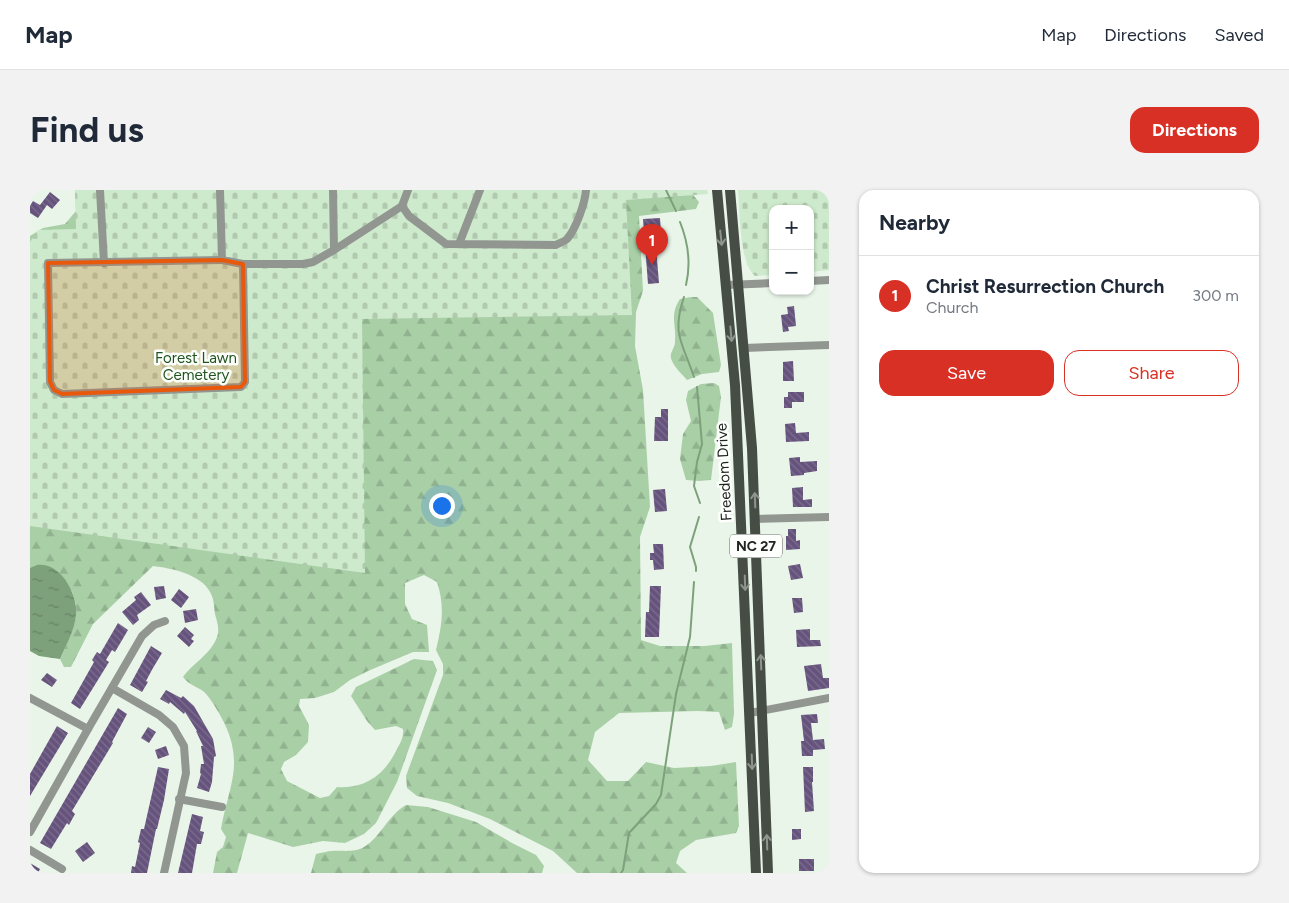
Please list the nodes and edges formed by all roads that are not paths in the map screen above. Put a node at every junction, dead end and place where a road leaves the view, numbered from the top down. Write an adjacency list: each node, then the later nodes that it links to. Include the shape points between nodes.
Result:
1 (100, 190): 13 (street)
2 (220, 190): 12 (street)
3 (333, 190): 11 (street)
4 (408, 190): 9 (street)
5 (480, 190): 10 (street)
6 (586, 190): 10 (street, via 576,222 566,240 556,245)
7 (717, 190): 19 (main road, Freedom Drive / NC 27, one-way to 19)
8 (730, 190): 18 (main road, Freedom Drive / NC 27)
9 (402, 206): 10 (street, via 409,216 446,244); 11 (street)
10 (459, 244)
11 (334, 250): 14 (street, via 303,264)
12 (222, 260): 13 (street); 14 (street)
13 (104, 263): 14 (street, via 48,263 50,382 54,390 62,394 241,387 245,382)
14 (243, 264)
15 (829, 280): 16 (street)
16 (814, 281)
17 (769, 283): 18 (street)
18 (739, 284): 19 (street); 21 (main road, Freedom Drive / NC 27)
19 (726, 285): 29 (main road, Freedom Drive / NC 27, one-way to 29, via 736,395)
20 (829, 345): 21 (street)
21 (744, 348): 23 (main road, Freedom Drive / NC 27, one-way to 21)
22 (829, 517): 23 (street)
23 (755, 519): 28 (main road, Freedom Drive / NC 27, one-way to 23)
24 (165, 621): 25 (street, via 142,636)
25 (112, 688): 30 (street); 31 (street, via 159,715 180,737 186,773)
26 (30, 698): 30 (street)
27 (829, 698): 28 (street)
28 (762, 711): 29 (street); 38 (main road, Freedom Drive / NC 27, one-way to 28)
29 (750, 713): 37 (main road, Freedom Drive / NC 27, one-way to 37)
30 (88, 729): 33 (street)
31 (179, 798): 32 (street); 36 (street)
32 (222, 808)
33 (30, 832)
34 (30, 850): 35 (street)
35 (62, 869)
36 (164, 873)
37 (756, 873)
38 (768, 873)

